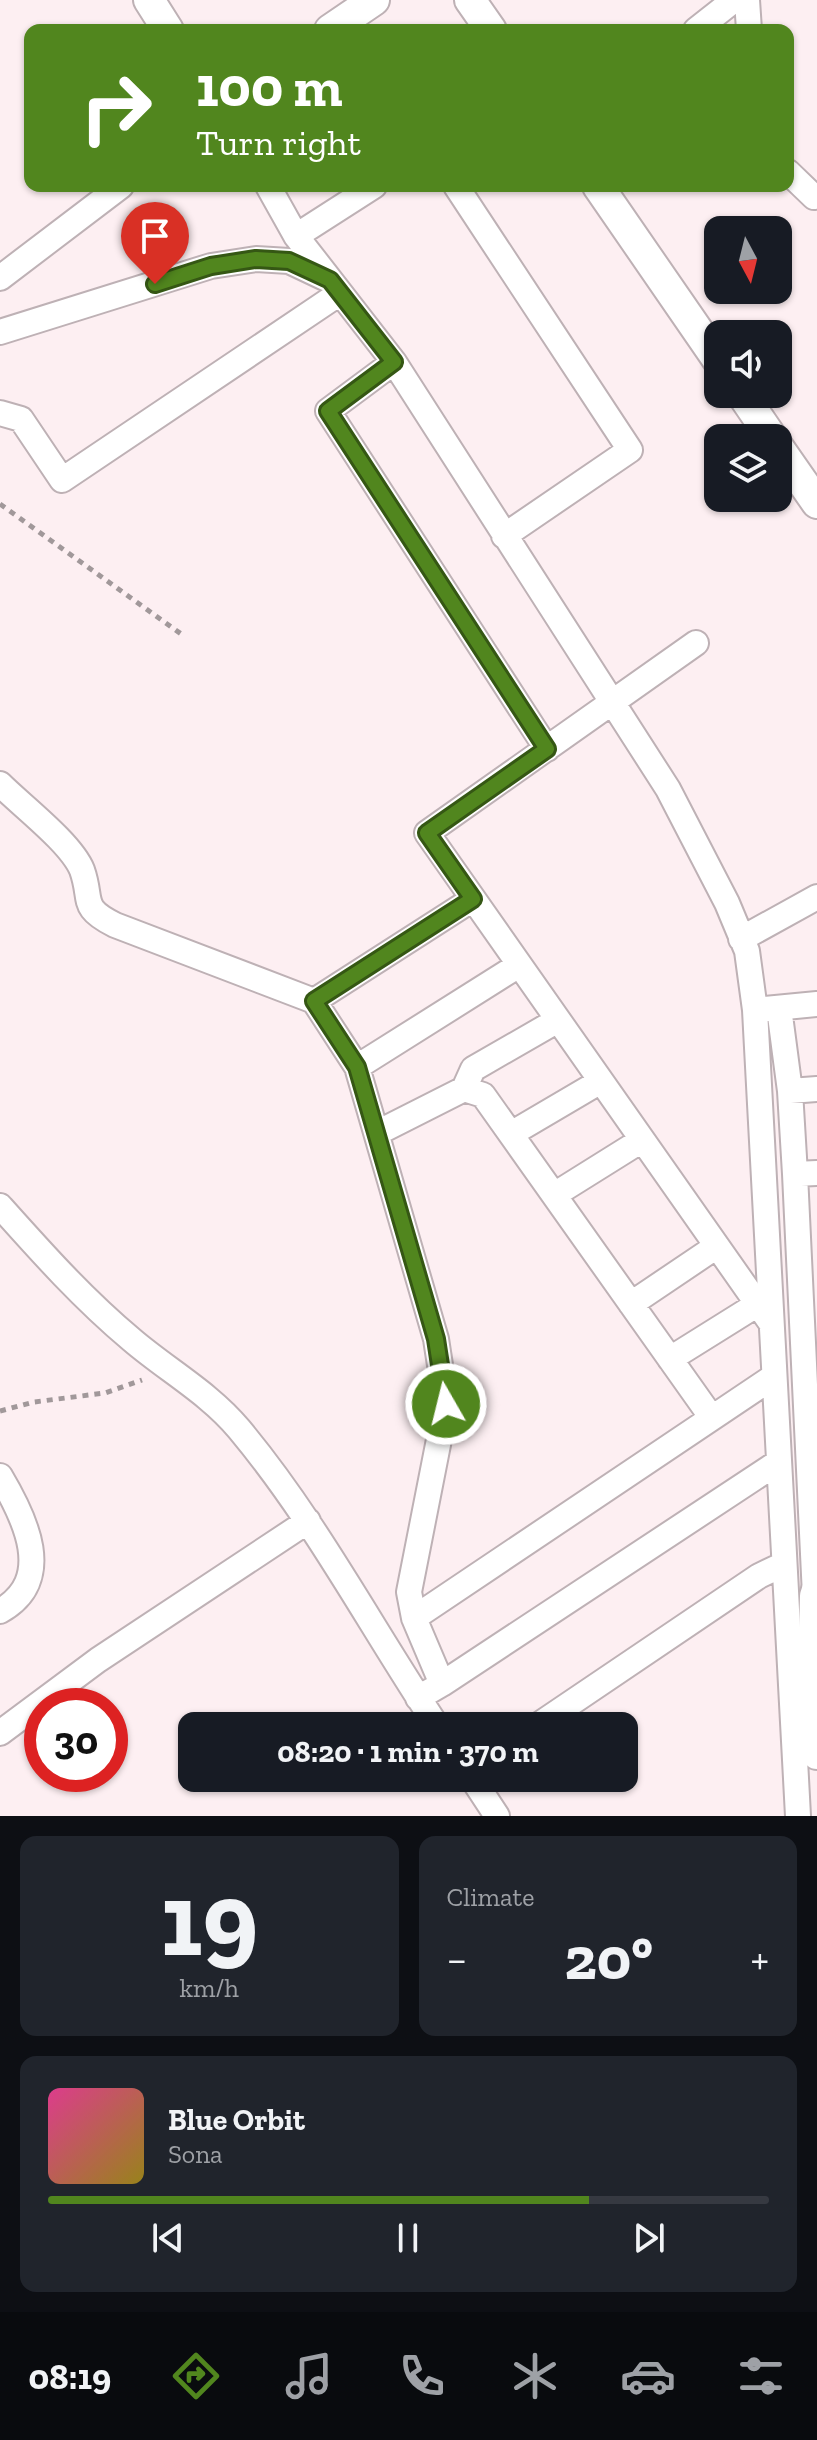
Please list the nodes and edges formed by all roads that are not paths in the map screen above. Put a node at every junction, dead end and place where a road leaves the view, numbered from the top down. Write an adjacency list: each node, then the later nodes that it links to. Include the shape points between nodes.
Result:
1 (149, 0): 6 (street)
2 (374, 0): 7 (street)
3 (470, 0): 8 (street)
4 (734, 0): 9 (street)
5 (747, 0): 10 (street)
6 (164, 24)
7 (339, 24)
8 (487, 24)
9 (704, 24)
10 (749, 24)
11 (794, 178): 17 (street)
12 (113, 192): 19 (street)
13 (271, 192): 18 (street)
14 (365, 192): 18 (street)
15 (460, 192): 27 (street, via 630,450)
16 (602, 192): 22 (street)
17 (814, 197)
18 (296, 236): 20 (street)
19 (0, 278)
20 (335, 287): 21 (street, via 289,261 256,259 211,266); 23 (street); 24 (street, via 62,480 21,419)
21 (0, 332)
22 (704, 340)
23 (394, 362): 27 (street); 30 (street, via 328,411)
24 (0, 413)
25 (792, 467): 26 (street)
26 (817, 503)
27 (504, 536): 29 (street)
28 (696, 643): 29 (street)
29 (614, 703): 30 (street); 34 (street, via 668,789)
30 (547, 749): 33 (street, via 427,833)
31 (0, 784): 36 (street, via 72,853 96,915)
32 (817, 897): 34 (street)
33 (473, 899): 35 (street); 36 (street)
34 (741, 939): 38 (street)
35 (519, 965): 39 (street); 40 (street)
36 (314, 1001): 40 (street)
37 (817, 1004): 38 (street)
38 (767, 1009): 44 (street); 54 (street)
39 (558, 1020): 41 (street); 42 (street, via 473,1069)
40 (357, 1067): 45 (street)
41 (601, 1081): 46 (street); 47 (street)
42 (464, 1089): 45 (street); 46 (street, via 483,1095)
43 (817, 1089): 44 (street)
44 (790, 1091): 48 (street)
45 (377, 1133): 67 (street, via 436,1339 446,1404 409,1592)
46 (511, 1134): 49 (street)
47 (642, 1140): 49 (street); 51 (street)
48 (806, 1173): 52 (street)
49 (554, 1195): 53 (street)
50 (0, 1206): 62 (street, via 68,1282 237,1427)
51 (717, 1246): 53 (street); 54 (street)
52 (808, 1256): 55 (street)
53 (631, 1304): 56 (street)
54 (765, 1314): 56 (street); 57 (street)
55 (810, 1344): 59 (street)
56 (670, 1359): 58 (street)
57 (773, 1377): 58 (street); 60 (street)
58 (712, 1418): 67 (street)
59 (812, 1433): 63 (street)
60 (777, 1463): 64 (street); 68 (street)
61 (0, 1476): 66 (street, via 19,1511 32,1557 27,1588)
62 (308, 1521): 69 (street); 72 (street, via 98,1660)
63 (812, 1544): 64 (street); 65 (street)
64 (783, 1552): 71 (street, via 759,1576); 76 (street)
65 (816, 1593): 73 (street)
66 (0, 1611)
67 (414, 1618): 68 (street)
68 (442, 1684): 69 (street)
69 (418, 1698): 70 (street)
70 (428, 1712)
71 (558, 1712)
72 (0, 1733)
73 (817, 1754)
74 (481, 1792): 75 (street)
75 (497, 1816)
76 (798, 1816)

